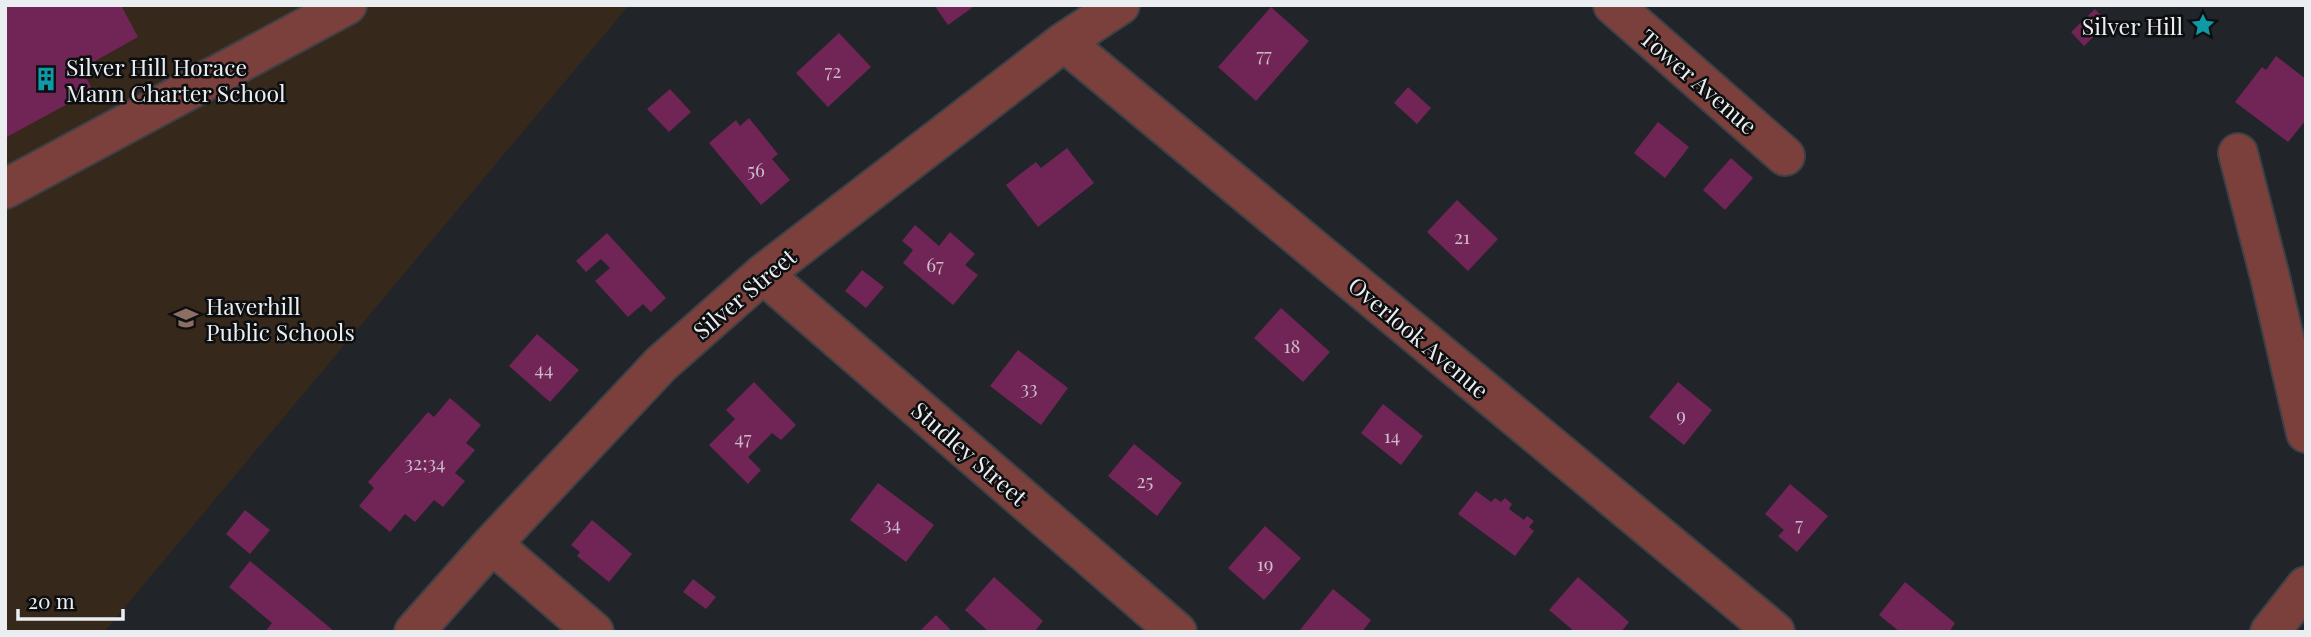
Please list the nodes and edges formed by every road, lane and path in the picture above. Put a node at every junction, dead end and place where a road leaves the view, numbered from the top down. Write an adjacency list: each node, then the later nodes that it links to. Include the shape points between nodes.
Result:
1 (347, 5): 7 (street)
2 (1120, 5): 4 (street, Silver Street)
3 (1613, 5): 6 (street, Tower Avenue)
4 (1064, 42): 8 (street, Silver Street); 15 (street, Overlook Avenue)
5 (2238, 153): 9 (street)
6 (1786, 156)
7 (5, 188)
8 (763, 274): 10 (street, Silver Street, via 662,364); 14 (street, Studley Street)
9 (2306, 433)
10 (492, 544): 12 (street, Silver Street); 13 (street)
11 (2306, 586): 16 (street)
12 (414, 632)
13 (594, 632)
14 (1177, 632)
15 (1775, 632)
16 (2270, 632)

